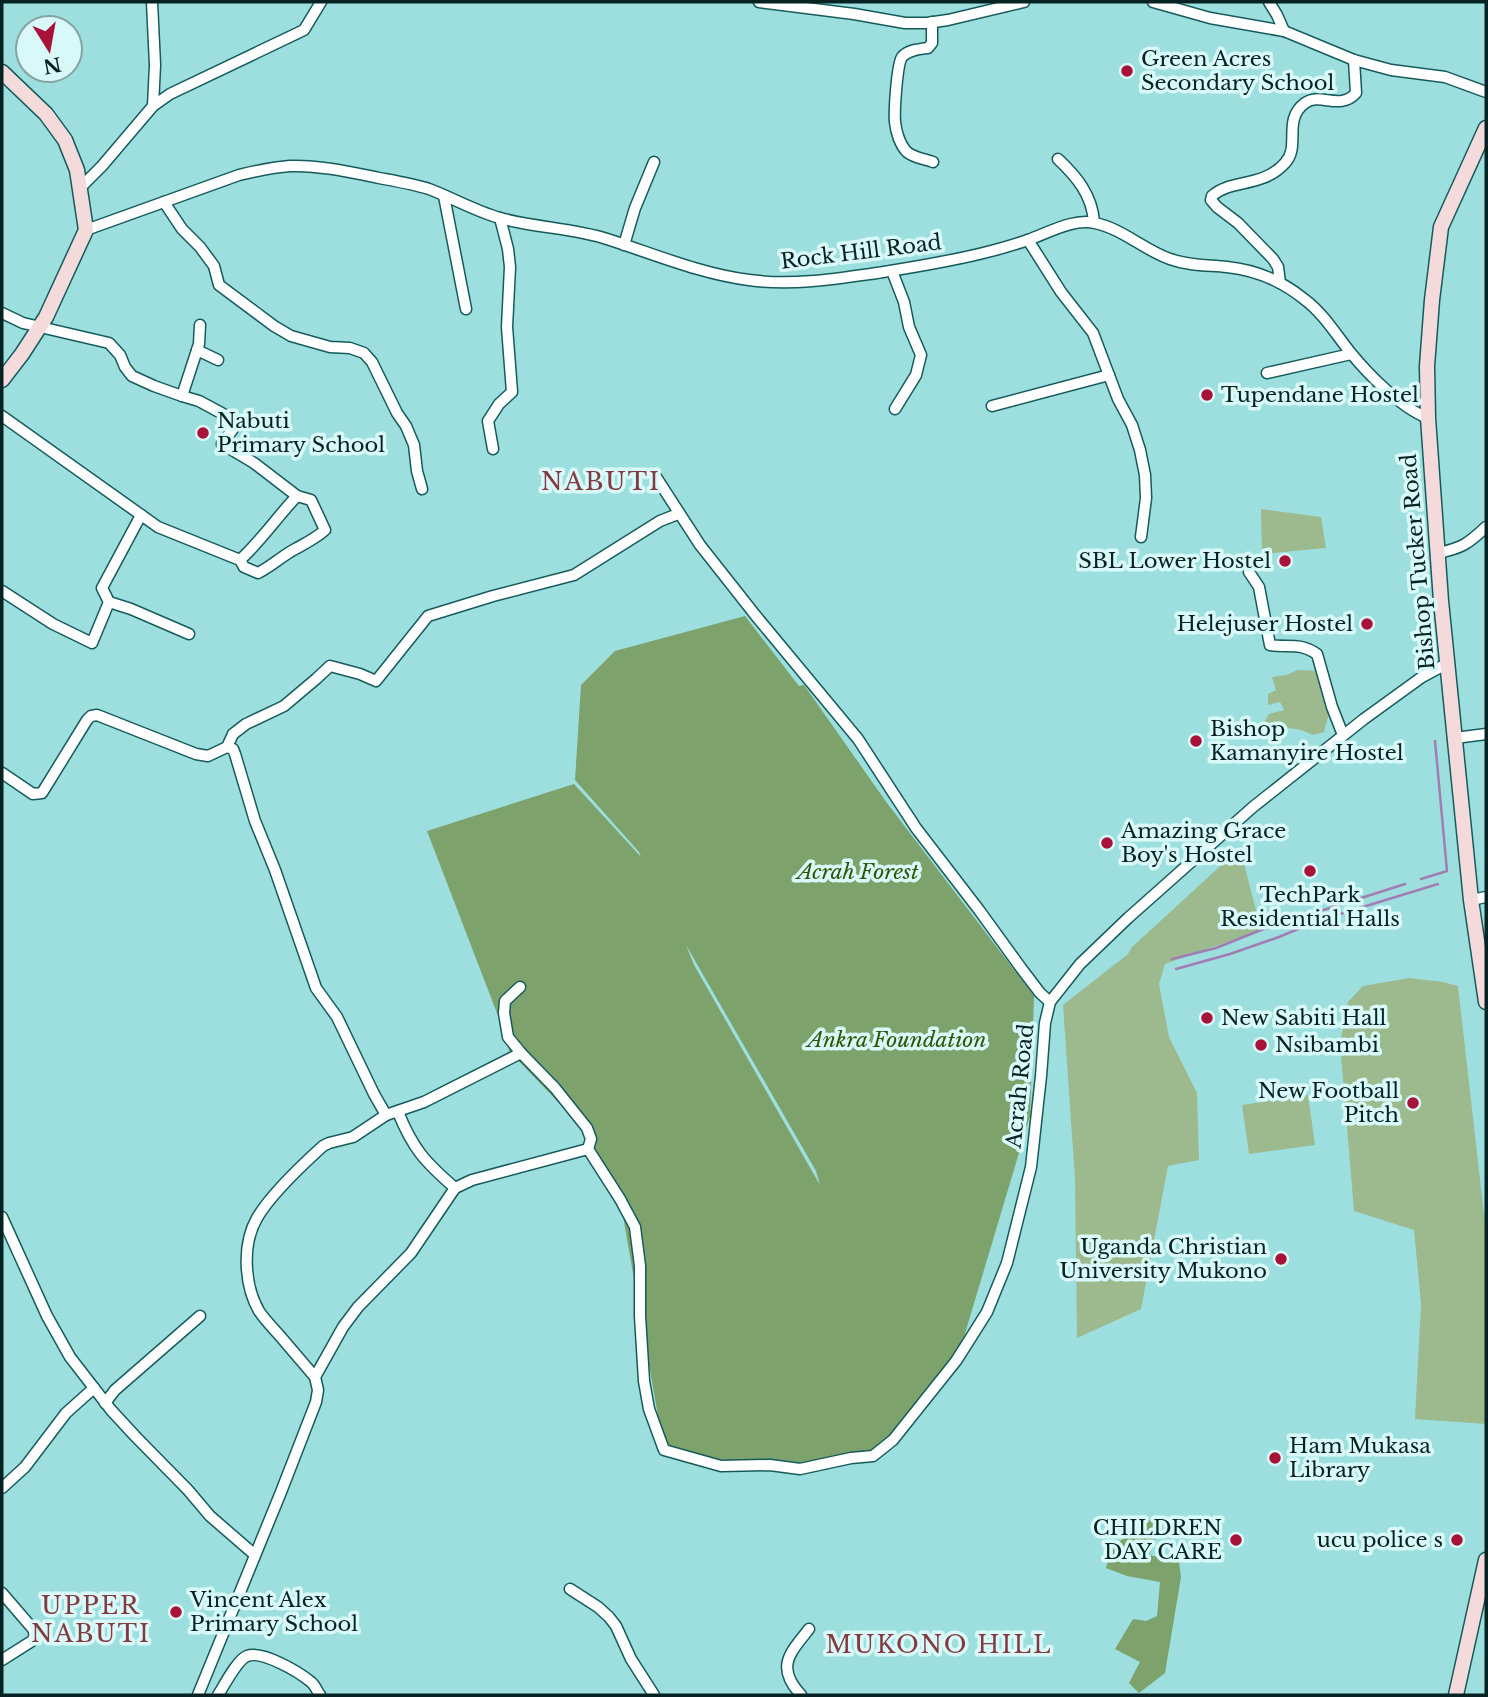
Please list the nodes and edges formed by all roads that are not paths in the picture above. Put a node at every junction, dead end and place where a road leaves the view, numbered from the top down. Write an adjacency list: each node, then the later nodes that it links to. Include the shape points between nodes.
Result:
1 (152, 2): 15 (street)
2 (321, 2): 15 (street, via 304,30)
3 (759, 2): 8 (street)
4 (852, 2): 9 (street)
5 (1024, 2): 10 (street)
6 (1153, 2): 11 (street)
7 (1269, 2): 11 (street)
8 (797, 5): 9 (street)
9 (854, 14): 10 (street, via 905,23)
10 (932, 22): 19 (street, via 932,43 905,54 898,66 895,121 906,151)
11 (1284, 32): 12 (street)
12 (1354, 60): 14 (street, via 1444,77); 29 (street, via 1356,93 1343,101 1305,102 1291,127 1291,154 1284,165 1263,179 1212,196 1217,207 1273,259)
13 (2, 72): 20 (main road, via 46,114 65,140)
14 (1486, 92)
15 (153, 106): 20 (street)
16 (1486, 128): 44 (main road, Bishop Tucker Road, via 1441,227 1427,366)
17 (1058, 159): 24 (street, via 1086,193)
18 (654, 162): 27 (street)
19 (933, 162)
20 (81, 187): 25 (main road)
21 (444, 196): 22 (street, Rock Hill Road, via 347,171 289,166 239,175); 23 (street, Rock Hill Road); 30 (street)
22 (164, 202): 25 (street, Rock Hill Road); 47 (street, via 214,267 219,285 291,336 364,353 406,426)
23 (500, 218): 27 (street, Rock Hill Road); 45 (street, via 510,267 507,327 512,392 488,421)
24 (1094, 222): 26 (street, Rock Hill Road, via 1078,222); 29 (street, via 1171,260 1252,271)
25 (86, 230): 33 (main road)
26 (1028, 240): 28 (street, Rock Hill Road); 38 (street, via 1093,334)
27 (624, 245): 28 (street, Rock Hill Road, via 751,281 813,281)
28 (891, 271): 42 (street, via 920,355 916,374)
29 (1280, 283): 35 (street, via 1319,312)
30 (466, 309)
31 (2, 313): 33 (street)
32 (200, 326): 34 (street)
33 (40, 327): 39 (main road); 40 (street, via 109,343 132,376)
34 (197, 350): 36 (street); 40 (street)
35 (1351, 354): 37 (street); 44 (street, via 1401,403)
36 (218, 360)
37 (1267, 373)
38 (1109, 375): 41 (street); 52 (street, via 1132,425 1145,475)
39 (2, 380)
40 (182, 396): 48 (street, via 238,422 222,444)
41 (992, 406)
42 (895, 409)
43 (2, 416): 50 (street)
44 (1427, 418): 53 (main road, Bishop Tucker Road)
45 (493, 449)
46 (656, 477): 49 (street)
47 (422, 489)
48 (297, 496): 54 (street); 54 (street, via 311,500 326,530 258,573)
49 (678, 514): 63 (street, via 574,575 428,616 376,681 330,666 284,706 233,734); 69 (street, via 858,739 916,828)
50 (141, 515): 54 (street, via 158,527); 57 (street, via 102,588)
51 (1486, 527): 53 (street, via 1463,547)
52 (1141, 537)
53 (1438, 553): 59 (main road, Bishop Tucker Road)
54 (240, 560)
55 (1249, 572): 61 (street, via 1258,587 1270,645 1300,646 1317,654)
56 (2, 591): 57 (street, via 92,643)
57 (110, 602): 58 (street)
58 (189, 634)
59 (1448, 663): 61 (street, Acrah Road); 62 (main road, Bishop Tucker Road)
60 (1486, 734): 62 (street)
61 (1343, 735): 69 (street, Acrah Road, via 1253,807 1128,918 1080,964)
62 (1455, 738): 66 (main road, Bishop Tucker Road)
63 (227, 747): 64 (street, via 208,756 196,754 97,715 86,720 42,793 33,794); 71 (street, via 235,754 254,821 316,988 337,1017 373,1094)
64 (2, 773)
65 (1486, 897): 66 (street)
66 (1471, 900): 68 (main road, Bishop Tucker Road)
67 (520, 987): 70 (street, via 505,1001 504,1013 508,1037)
68 (1486, 994)
69 (1050, 1002): 72 (street, Acrah Road, via 1031,1167 1007,1263 986,1312 956,1361 893,1440 873,1456 800,1469 721,1466 664,1450 644,1381 635,1227)
70 (521, 1053): 71 (street, via 424,1102); 72 (street, via 587,1128 591,1139)
71 (392, 1113): 73 (street, via 428,1164); 76 (street, via 353,1137 323,1146 273,1196 253,1227 246,1269 256,1306)
72 (587, 1149): 73 (street)
73 (455, 1188): 76 (street, via 411,1253 343,1327)
74 (2, 1217): 77 (street, via 56,1333)
75 (200, 1316): 78 (street)
76 (315, 1377): 80 (street, via 316,1402)
77 (94, 1388): 78 (street); 79 (street, via 66,1412 25,1468)
78 (105, 1402): 80 (street, via 210,1516)
79 (2, 1488)
80 (255, 1555): 86 (street)
81 (1486, 1560): 91 (main road)
82 (570, 1589): 89 (street, via 609,1617)
83 (2, 1593): 85 (street, via 35,1633 32,1641)
84 (809, 1629): 90 (street, via 787,1662)
85 (2, 1660)
86 (198, 1695)
87 (218, 1695): 88 (street, via 240,1661 258,1655 285,1665 312,1683)
88 (320, 1695)
89 (654, 1695)
90 (801, 1695)
91 (1456, 1695)

